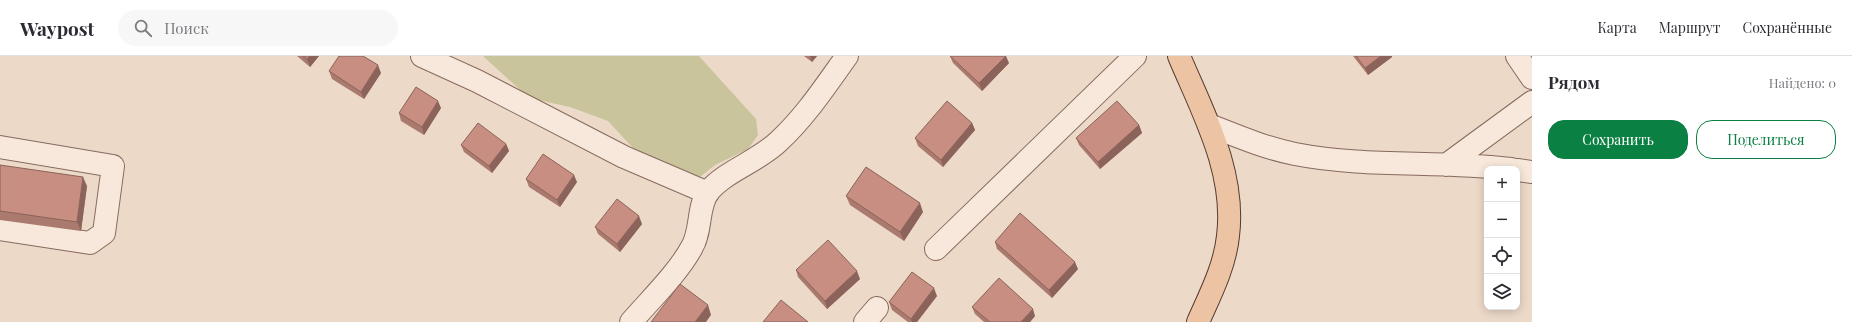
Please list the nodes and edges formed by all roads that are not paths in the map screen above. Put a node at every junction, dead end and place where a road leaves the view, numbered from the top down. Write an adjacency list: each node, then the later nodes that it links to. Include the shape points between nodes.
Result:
1 (422, 56): 14 (street, via 477,81 624,157)
2 (847, 56): 14 (street, via 811,106 780,141 717,183)
3 (1135, 56): 16 (street)
4 (1179, 56): 8 (main road)
5 (1517, 56): 6 (street)
6 (1532, 78)
7 (1532, 102): 10 (street)
8 (1209, 125): 10 (street, via 1259,145 1296,154 1344,160); 18 (main road, via 1222,162 1228,199 1228,236 1217,280)
9 (0, 147): 15 (street, via 113,166 104,233 90,243)
10 (1446, 165): 11 (street)
11 (1484, 167)
12 (1520, 170): 13 (street)
13 (1532, 172)
14 (708, 193): 17 (street, via 702,204 698,231 692,247)
15 (0, 229)
16 (936, 249)
17 (631, 322)
18 (1198, 322)

